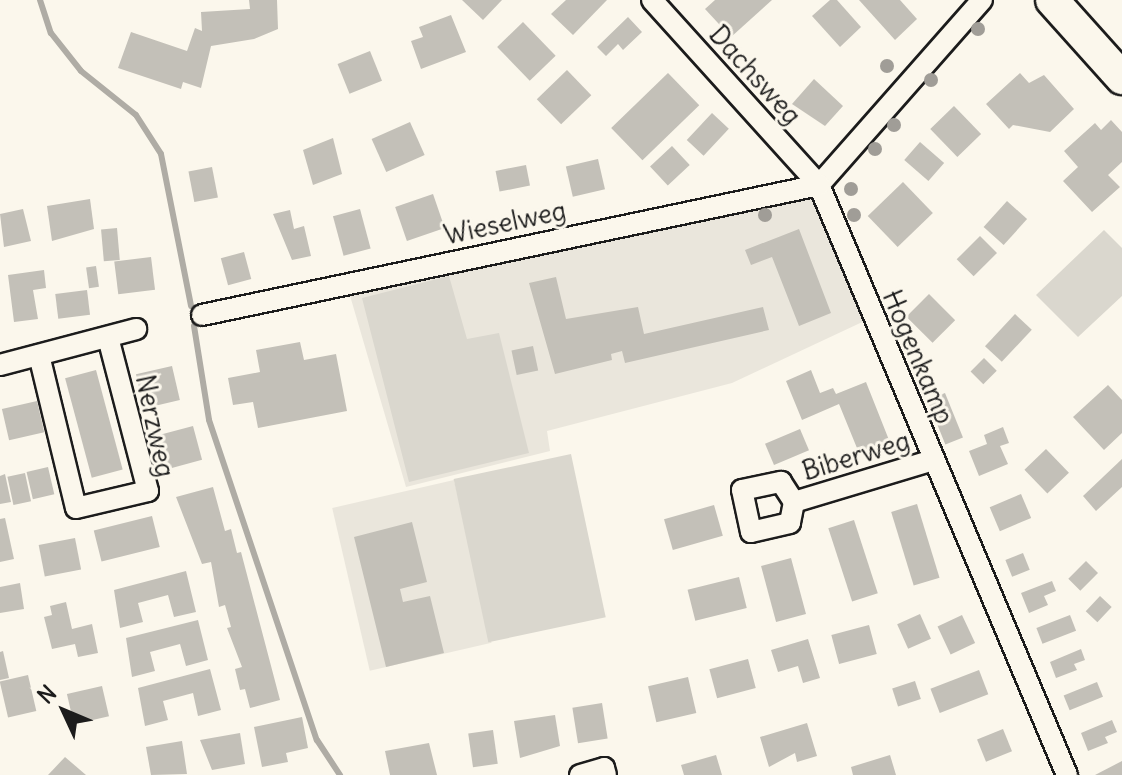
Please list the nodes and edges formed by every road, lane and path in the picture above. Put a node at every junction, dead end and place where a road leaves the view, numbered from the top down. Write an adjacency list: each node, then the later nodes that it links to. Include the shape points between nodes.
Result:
1 (652, 0): 5 (street, Dachsweg)
2 (982, 0): 5 (street)
3 (1052, 0): 4 (main road)
4 (1122, 78)
5 (819, 185): 6 (street, Wieselweg); 11 (street, Hogenkamp)
6 (202, 315)
7 (136, 329): 8 (street)
8 (108, 337): 9 (street); 9 (street, Nerzweg, via 148,491 76,508)
9 (39, 355): 10 (street)
10 (0, 365)
11 (933, 460): 12 (street, Biberweg); 15 (street, Hogenkamp)
12 (794, 502)
13 (580, 775): 14 (street, via 604,768)
14 (606, 775)
15 (1067, 775)

